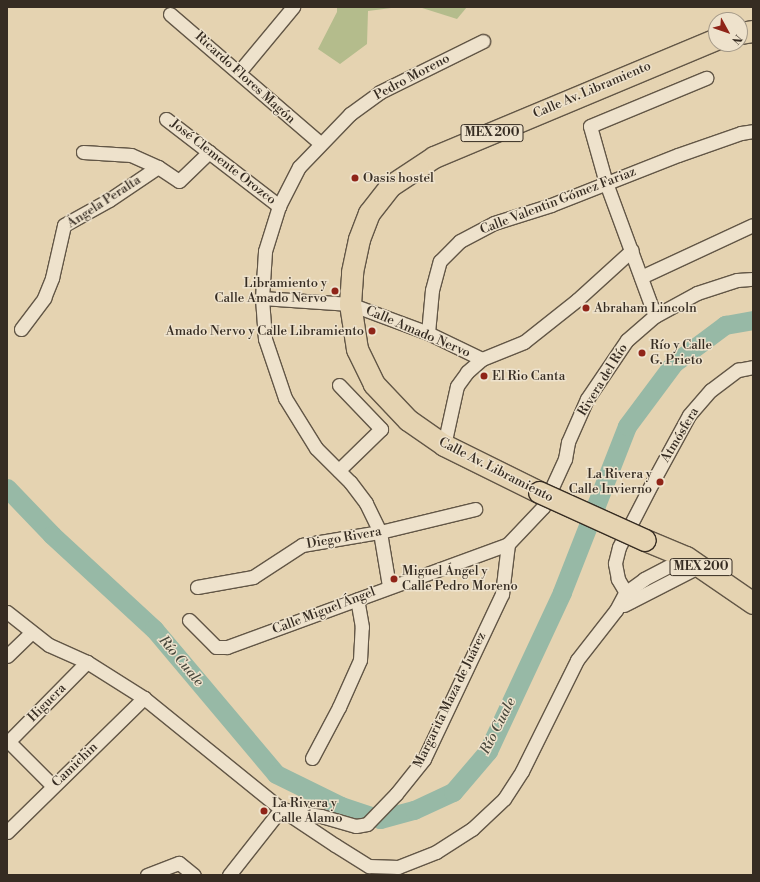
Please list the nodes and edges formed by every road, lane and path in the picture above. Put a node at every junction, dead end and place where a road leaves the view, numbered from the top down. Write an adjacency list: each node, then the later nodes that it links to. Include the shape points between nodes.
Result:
1 (293, 7): 5 (street)
2 (170, 14): 5 (street, Ricardo Flores Magón)
3 (483, 41): 9 (street, Pedro Moreno, via 380,92 350,114)
4 (708, 42): 20 (main road, Calle Av. Libramiento / MEX 200, via 434,157 390,186 369,213 359,240 352,272)
5 (239, 72): 9 (street, Ricardo Flores Magón)
6 (706, 78): 13 (street, via 590,126)
7 (166, 119): 11 (street, José Clemente Orozco)
8 (753, 132): 13 (street, Calle Valentin Gómez Fariaz, via 741,133)
9 (320, 143): 14 (street, Pedro Moreno, via 299,167)
10 (83, 152): 12 (street, Ángela Peralta, via 131,155)
11 (209, 152): 12 (street, Ángela Peralta, via 179,181); 14 (street, José Clemente Orozco)
12 (158, 167): 22 (street, Ángela Peralta, via 64,226 52,278 41,303)
13 (606, 183): 16 (street); 23 (street, Calle Valentin Gómez Fariaz, via 494,223 460,241 440,262 432,290)
14 (279, 206): 19 (street, Pedro Moreno, via 265,252)
15 (753, 225): 17 (street)
16 (632, 250): 17 (street); 24 (street, Calle Amado Nervo, via 577,300 524,342)
17 (641, 277): 21 (street)
18 (753, 279): 21 (street, Rivera del Río, via 737,280 698,293)
19 (262, 298): 20 (street, Calle Amado Nervo); 28 (street, Pedro Moreno, via 265,339 285,398 316,448)
20 (350, 304): 23 (street, Calle Amado Nervo); 27 (main road, Calle Av. Libramiento / MEX 200, via 357,349 374,384 408,420)
21 (655, 316): 29 (street, Rivera del Río, via 628,340 587,399 568,442 565,459)
22 (21, 329)
23 (428, 333): 24 (street, Calle Amado Nervo)
24 (482, 360): 27 (street, via 457,386)
25 (753, 367): 36 (street, Atmósfera, via 738,370 711,390 689,415 652,483 619,547 615,563 618,580)
26 (339, 385): 28 (street, via 381,429)
27 (444, 445): 29 (main road, Calle Av. Libramiento / MEX 200)
28 (339, 470): 31 (street, Pedro Moreno, via 366,503)
29 (541, 500): 32 (street, Calle Miguel Ángel); 33 (main road, Calle Av. Libramiento / MEX 200, bridge, via 645,540)
30 (475, 508): 31 (street, Diego Rivera)
31 (380, 532): 34 (street, Pedro Moreno); 35 (street, Diego Rivera, via 302,545 253,577)
32 (508, 544): 34 (street, Calle Miguel Ángel); 48 (street, Margarita Maza de Juárez, via 502,594 424,759 396,794 368,824 356,826 321,816)
33 (693, 562): 36 (street); 38 (main road, Calle Av. Libramiento / MEX 200)
34 (389, 586): 37 (street, Calle Miguel Ángel)
35 (197, 588)
36 (628, 597): 48 (street, via 577,660 522,771 504,799 472,829 436,852 398,866 368,866)
37 (357, 599): 40 (street, Calle Miguel Ángel, via 227,647 216,647); 46 (street, via 362,627 360,660)
38 (753, 603)
39 (7, 612): 41 (street)
40 (189, 620)
41 (31, 633): 42 (street); 43 (street)
42 (7, 656)
43 (87, 662): 44 (street); 45 (street, Higuera)
44 (144, 698): 47 (street, Camichin); 48 (street)
45 (8, 742): 47 (street)
46 (312, 758)
47 (53, 786): 49 (street, Camichin)
48 (281, 809): 52 (street)
49 (7, 832)
50 (147, 875): 51 (street, via 179,863)
51 (194, 875)
52 (229, 875)

